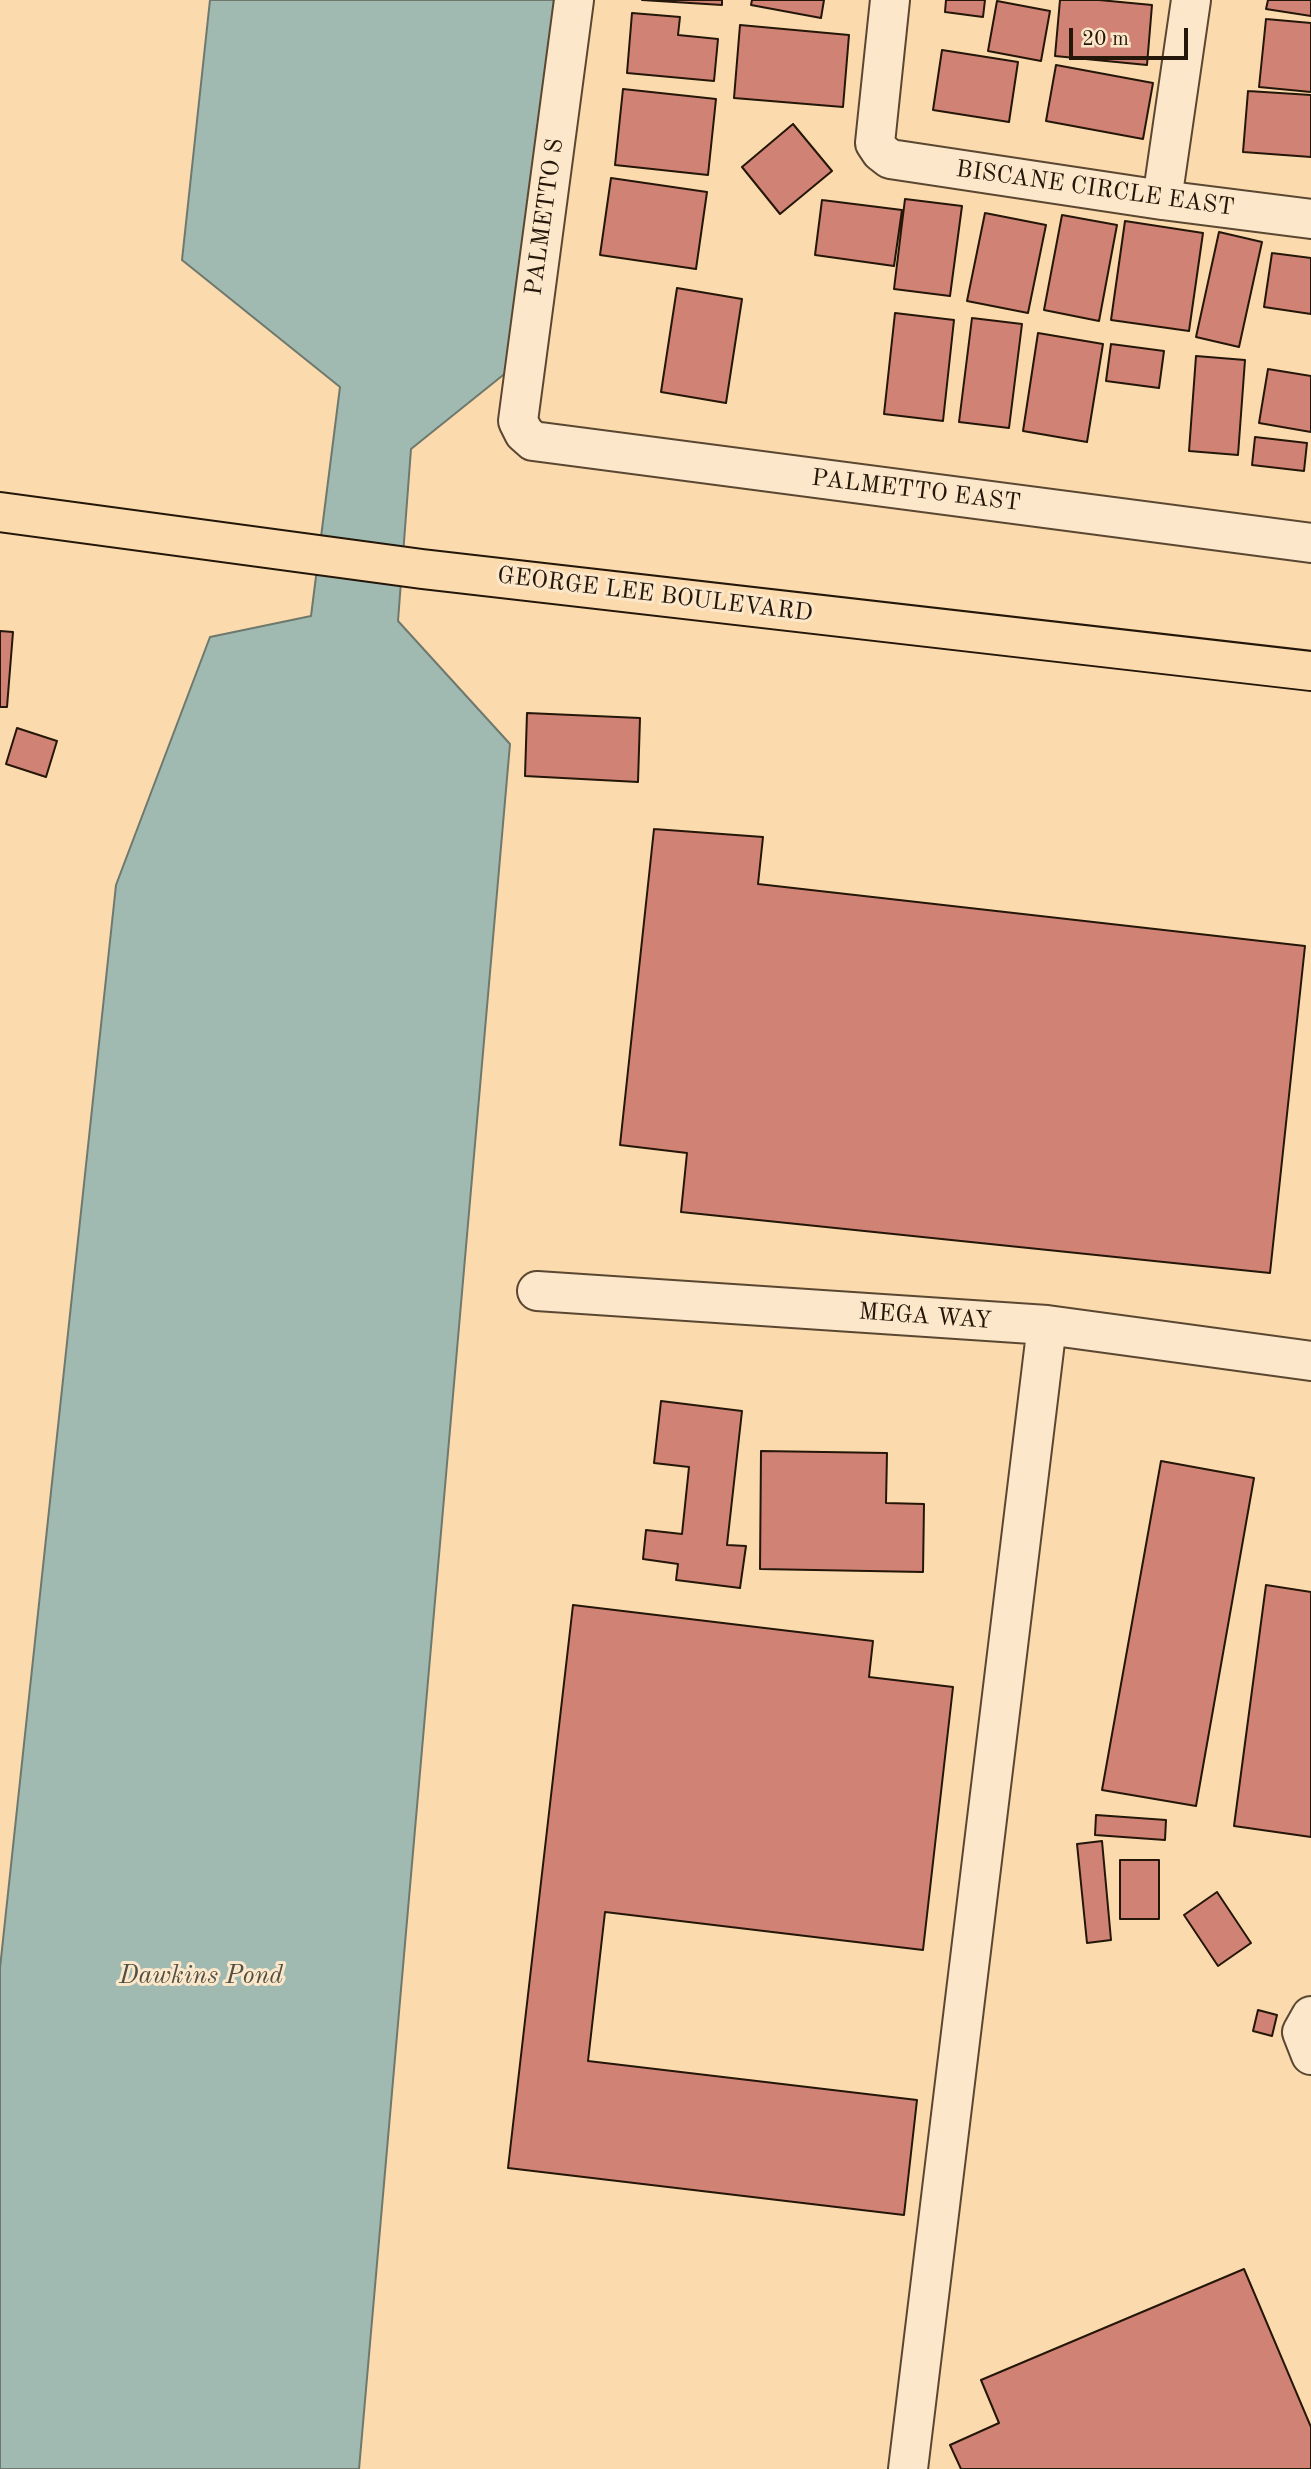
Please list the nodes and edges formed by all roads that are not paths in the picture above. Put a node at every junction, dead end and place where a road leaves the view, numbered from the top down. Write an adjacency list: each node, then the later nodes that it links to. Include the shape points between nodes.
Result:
1 (574, 0): 6 (street, PALMETTO S, via 519,421)
2 (890, 0): 4 (street, BISCANE CIRCLE EAST, via 875,143 890,159)
3 (1191, 0): 4 (street)
4 (1162, 200): 5 (street, BISCANE CIRCLE EAST)
5 (1311, 219)
6 (524, 433): 8 (street, PALMETTO EAST, via 533,442)
7 (0, 512): 9 (main road, GEORGE LEE BOULEVARD, via 422,569)
8 (1311, 543)
9 (1311, 671)
10 (537, 1291): 11 (street, MEGA WAY)
11 (1047, 1325): 12 (street, MEGA WAY); 15 (street)
12 (1311, 1361)
13 (1311, 2016): 14 (street, via 1302,2032)
14 (1311, 2055)
15 (908, 2469)

